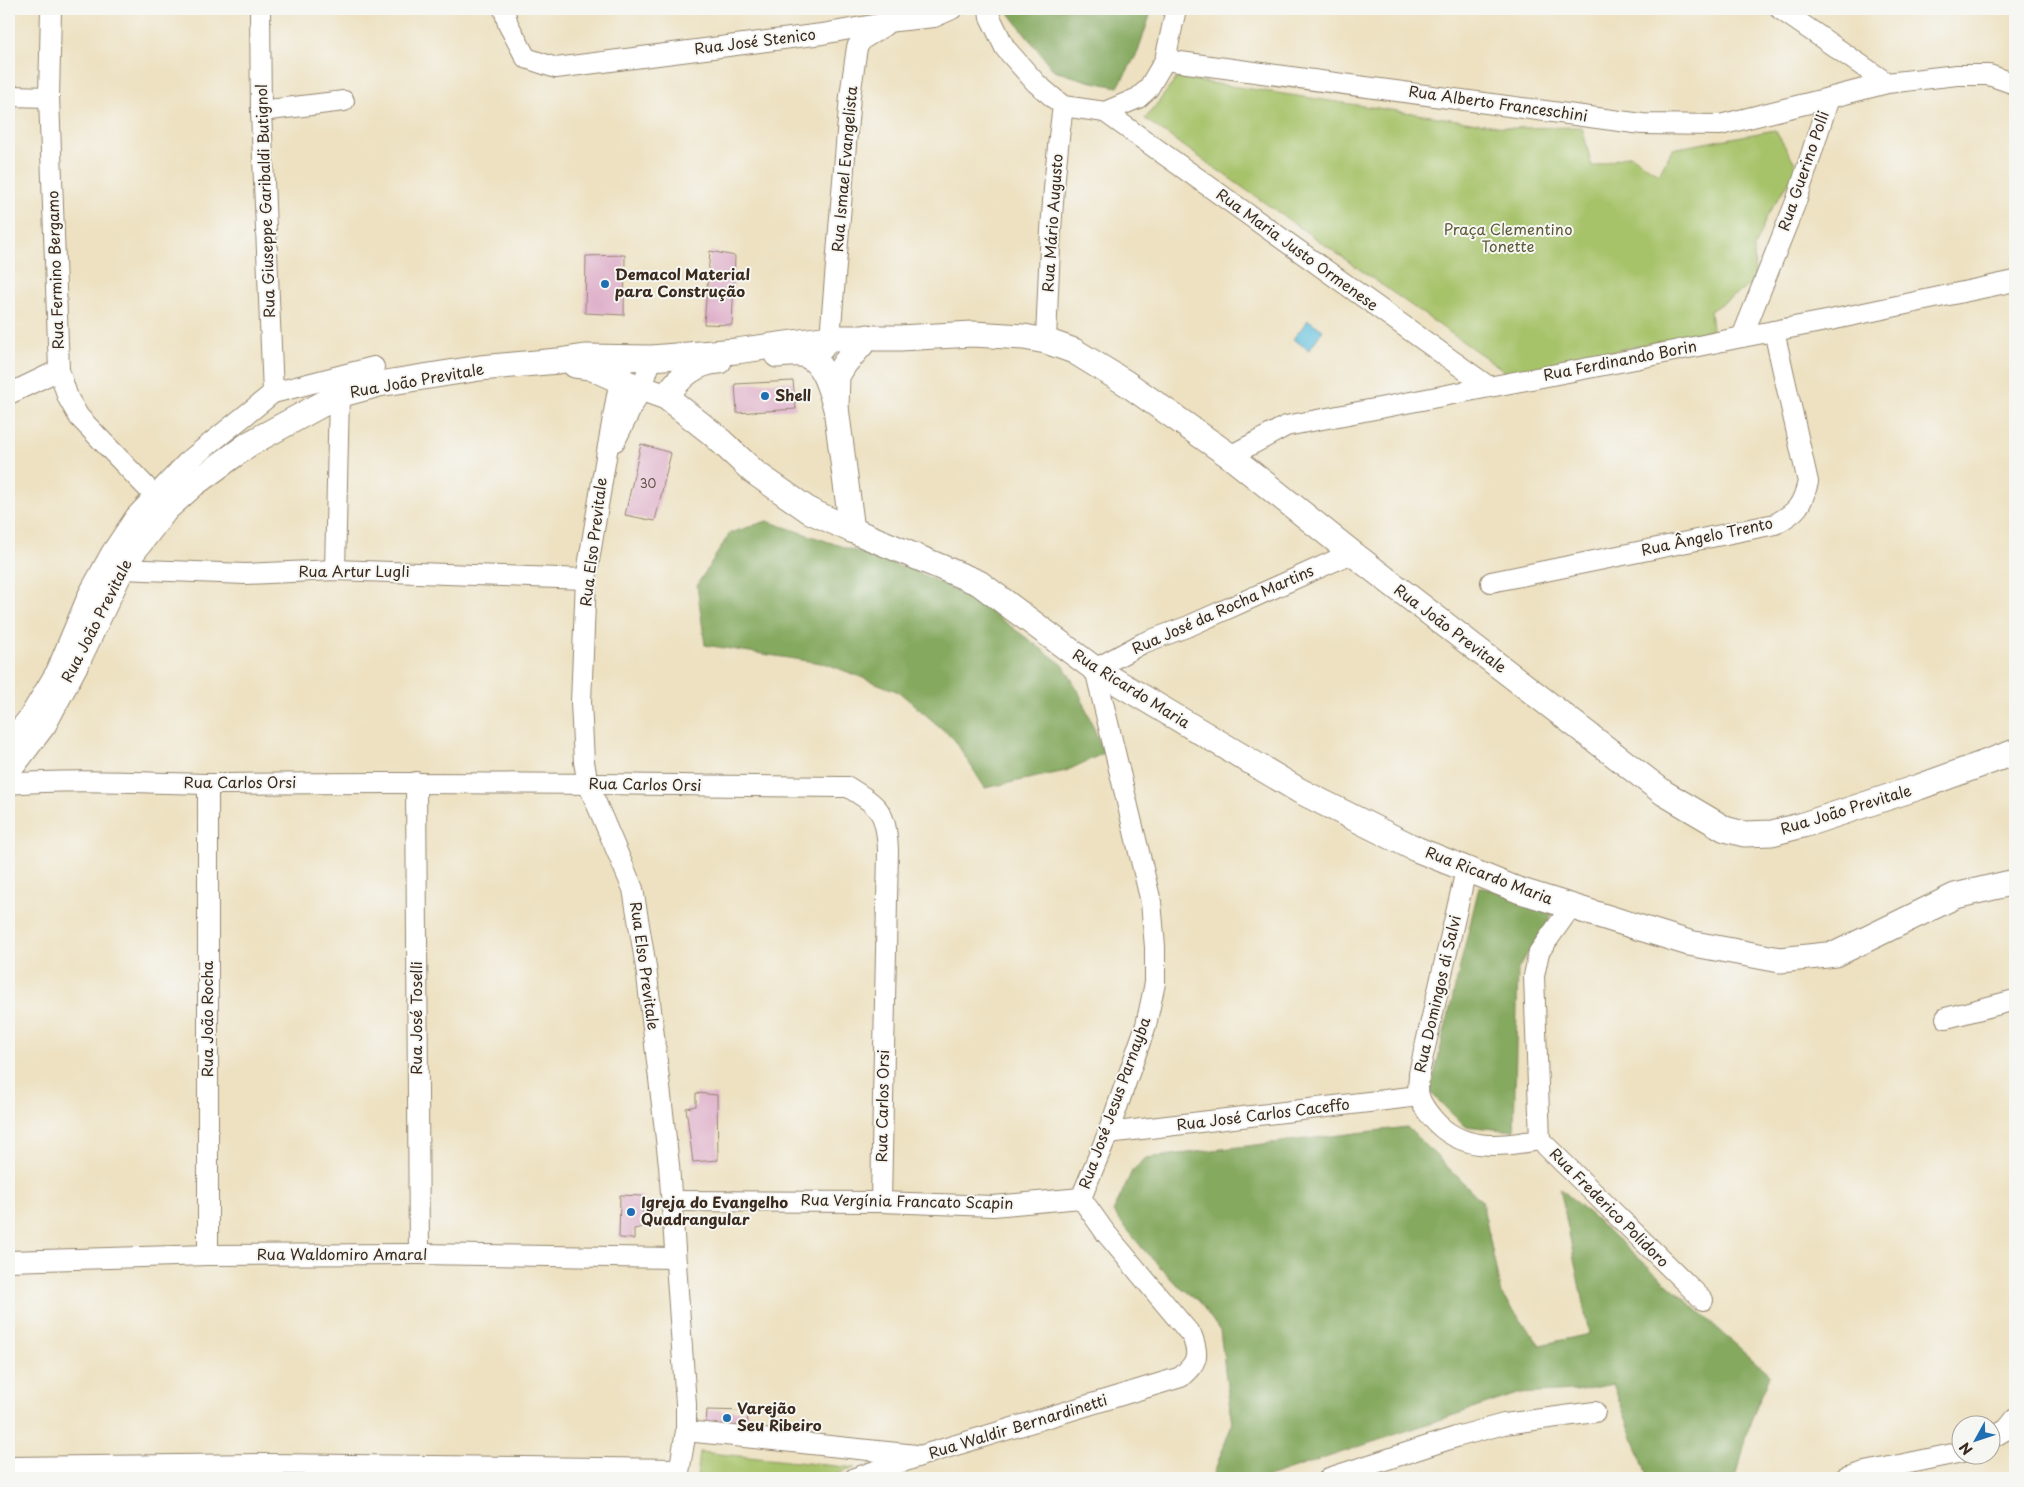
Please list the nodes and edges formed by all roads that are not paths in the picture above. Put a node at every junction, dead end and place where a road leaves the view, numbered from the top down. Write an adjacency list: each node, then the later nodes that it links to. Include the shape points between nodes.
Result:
1 (51, 9): 13 (street, Rua Fermino Bergamo)
2 (260, 9): 17 (street, Rua Giuseppe Garibaldi Butignol)
3 (504, 9): 8 (street, Rua José Stenico, via 526,58 556,68 822,34)
4 (952, 9): 8 (street, Rua José Stenico, via 934,17)
5 (989, 9): 16 (street, via 1005,48 1036,83)
6 (1176, 9): 9 (street)
7 (1780, 9): 10 (street)
8 (896, 20): 23 (street, Rua Ismael Evangelista, via 872,32 856,48)
9 (1165, 60): 14 (street, Rua Alberto Franceschini, via 1642,124 1720,126); 18 (street, via 1148,89 1138,98)
10 (1887, 83): 11 (street, Rua Guerino Polli, via 1957,75 1989,75); 14 (street, Rua Guerino Polli)
11 (2015, 84)
12 (9, 96): 13 (street)
13 (49, 97): 27 (street, Rua Fermino Bergamo)
14 (1830, 98): 22 (street, Rua Guerino Polli, via 1797,199)
15 (344, 102): 17 (street)
16 (1063, 106): 18 (street); 24 (street, Rua Mário Augusto, via 1054,181)
17 (261, 111): 30 (street, Rua Giuseppe Garibaldi Butignol)
18 (1106, 112): 29 (street, Rua Maria Justo Ormenese)
19 (2015, 281): 20 (street, Rua Ferdinando Borin)
20 (1774, 331): 22 (street, Rua Ferdinando Borin); 42 (street, Rua Ângelo Trento, via 1808,482 1804,502 1792,514 1775,524)
21 (868, 337): 23 (main road, Rua João Previtale); 24 (main road, Rua João Previtale, via 973,334 1024,336); 34 (main road, via 838,376)
22 (1742, 337): 29 (street, Rua Ferdinando Borin)
23 (830, 338): 25 (street); 28 (main road, Rua João Previtale, via 652,358)
24 (1046, 341): 35 (main road, Rua João Previtale, via 1074,351 1126,383)
25 (817, 363): 33 (main road, via 805,355 796,354 711,361 684,375); 34 (main road)
26 (374, 367): 30 (street, Rua João Previtale)
27 (59, 370): 31 (street); 36 (street, Rua Fermino Bergamo, via 68,398 79,417)
28 (628, 375): 32 (main road, Rua João Previtale, via 585,357 480,368 379,384); 33 (main road, Rua João Previtale); 41 (street, Rua Elso Previtale, via 605,463)
29 (1489, 387): 35 (street, Rua Ferdinando Borin, via 1286,426)
30 (274, 393): 36 (street, Rua João Previtale, via 187,462)
31 (9, 394)
32 (339, 395): 39 (main road, Rua João Previtale, via 249,444 194,484 166,509); 40 (street)
33 (666, 397): 37 (main road, Rua Ricardo Maria, via 754,472 810,510)
34 (836, 408): 37 (main road)
35 (1230, 456): 38 (main road, Rua João Previtale)
36 (155, 496): 44 (street, Rua João Previtale, via 111,553 89,593 56,672 29,717)
37 (852, 530): 43 (main road, Rua Ricardo Maria, via 979,583)
38 (1352, 553): 43 (street, Rua José da Rocha Martins, via 1189,626 1143,643); 45 (main road, Rua João Previtale, via 1664,793 1725,829 1744,834 1772,833 1803,825)
39 (121, 569): 40 (street, Rua Artur Lugli, via 245,574); 46 (main road, Rua João Previtale, via 44,724)
40 (335, 570): 41 (street, Rua Artur Lugli)
41 (586, 579): 50 (street, Rua Elso Previtale, via 581,702)
42 (1490, 582)
43 (1095, 669): 51 (main road, Rua Ricardo Maria, via 1300,791 1416,849); 57 (street, Rua José Jesus Parnayba, via 1151,902 1156,947 1155,983 1146,1025)
44 (9, 741)
45 (2015, 752)
46 (9, 770)
47 (416, 782): 49 (street, Rua Carlos Orsi); 50 (street, Rua Carlos Orsi); 62 (street, Rua José Toselli)
48 (9, 784): 49 (street, Rua Carlos Orsi, via 46,781)
49 (208, 784): 63 (street, Rua João Rocha)
50 (588, 784): 60 (street, Rua Elso Previtale, via 633,889 647,977); 61 (street, Rua Carlos Orsi, via 848,787 874,803 886,825 888,850)
51 (1466, 870): 53 (main road, Rua Ricardo Maria); 56 (street, Rua Domingos di Salvi, via 1419,1073)
52 (2015, 882): 53 (main road, Rua Ricardo Maria, via 1955,896 1836,954 1780,960 1689,943)
53 (1571, 907): 58 (street, Rua Frederico Polidoro, via 1539,952 1534,976)
54 (2015, 1000): 55 (street)
55 (1946, 1018)
56 (1419, 1096): 57 (street, Rua José Carlos Caceffo); 58 (street, via 1441,1128 1457,1139 1482,1145)
57 (1108, 1133): 59 (street, Rua José Jesus Parnayba)
58 (1540, 1140): 66 (street, Rua Frederico Polidoro)
59 (1081, 1198): 61 (street, Rua Vergínia Francato Scapin, via 993,1206); 67 (street, Rua José Jesus Parnayba, via 1105,1232 1192,1336 1198,1351 1195,1365)
60 (672, 1201): 61 (street, Rua Vergínia Francato Scapin); 64 (street, Rua Elso Previtale)
61 (881, 1202)
62 (419, 1254): 63 (street, Rua Waldomiro Amaral); 64 (street, Rua Waldomiro Amaral)
63 (208, 1255): 65 (street, Rua Waldomiro Amaral)
64 (674, 1258): 70 (street, Rua Elso Previtale)
65 (9, 1261)
66 (1702, 1300)
67 (1181, 1377): 73 (street, Rua Waldir Bernardinetti)
68 (1595, 1412): 78 (street, via 1504,1424)
69 (2015, 1419): 71 (street)
70 (686, 1431): 73 (street); 76 (street, Rua Elso Previtale)
71 (2002, 1431)
72 (1952, 1454): 79 (street)
73 (923, 1456): 77 (street, Rua Waldir Bernardinetti)
74 (9, 1467): 75 (street)
75 (214, 1471): 76 (street)
76 (678, 1474)
77 (855, 1478)
78 (1329, 1478)
79 (1844, 1478)

